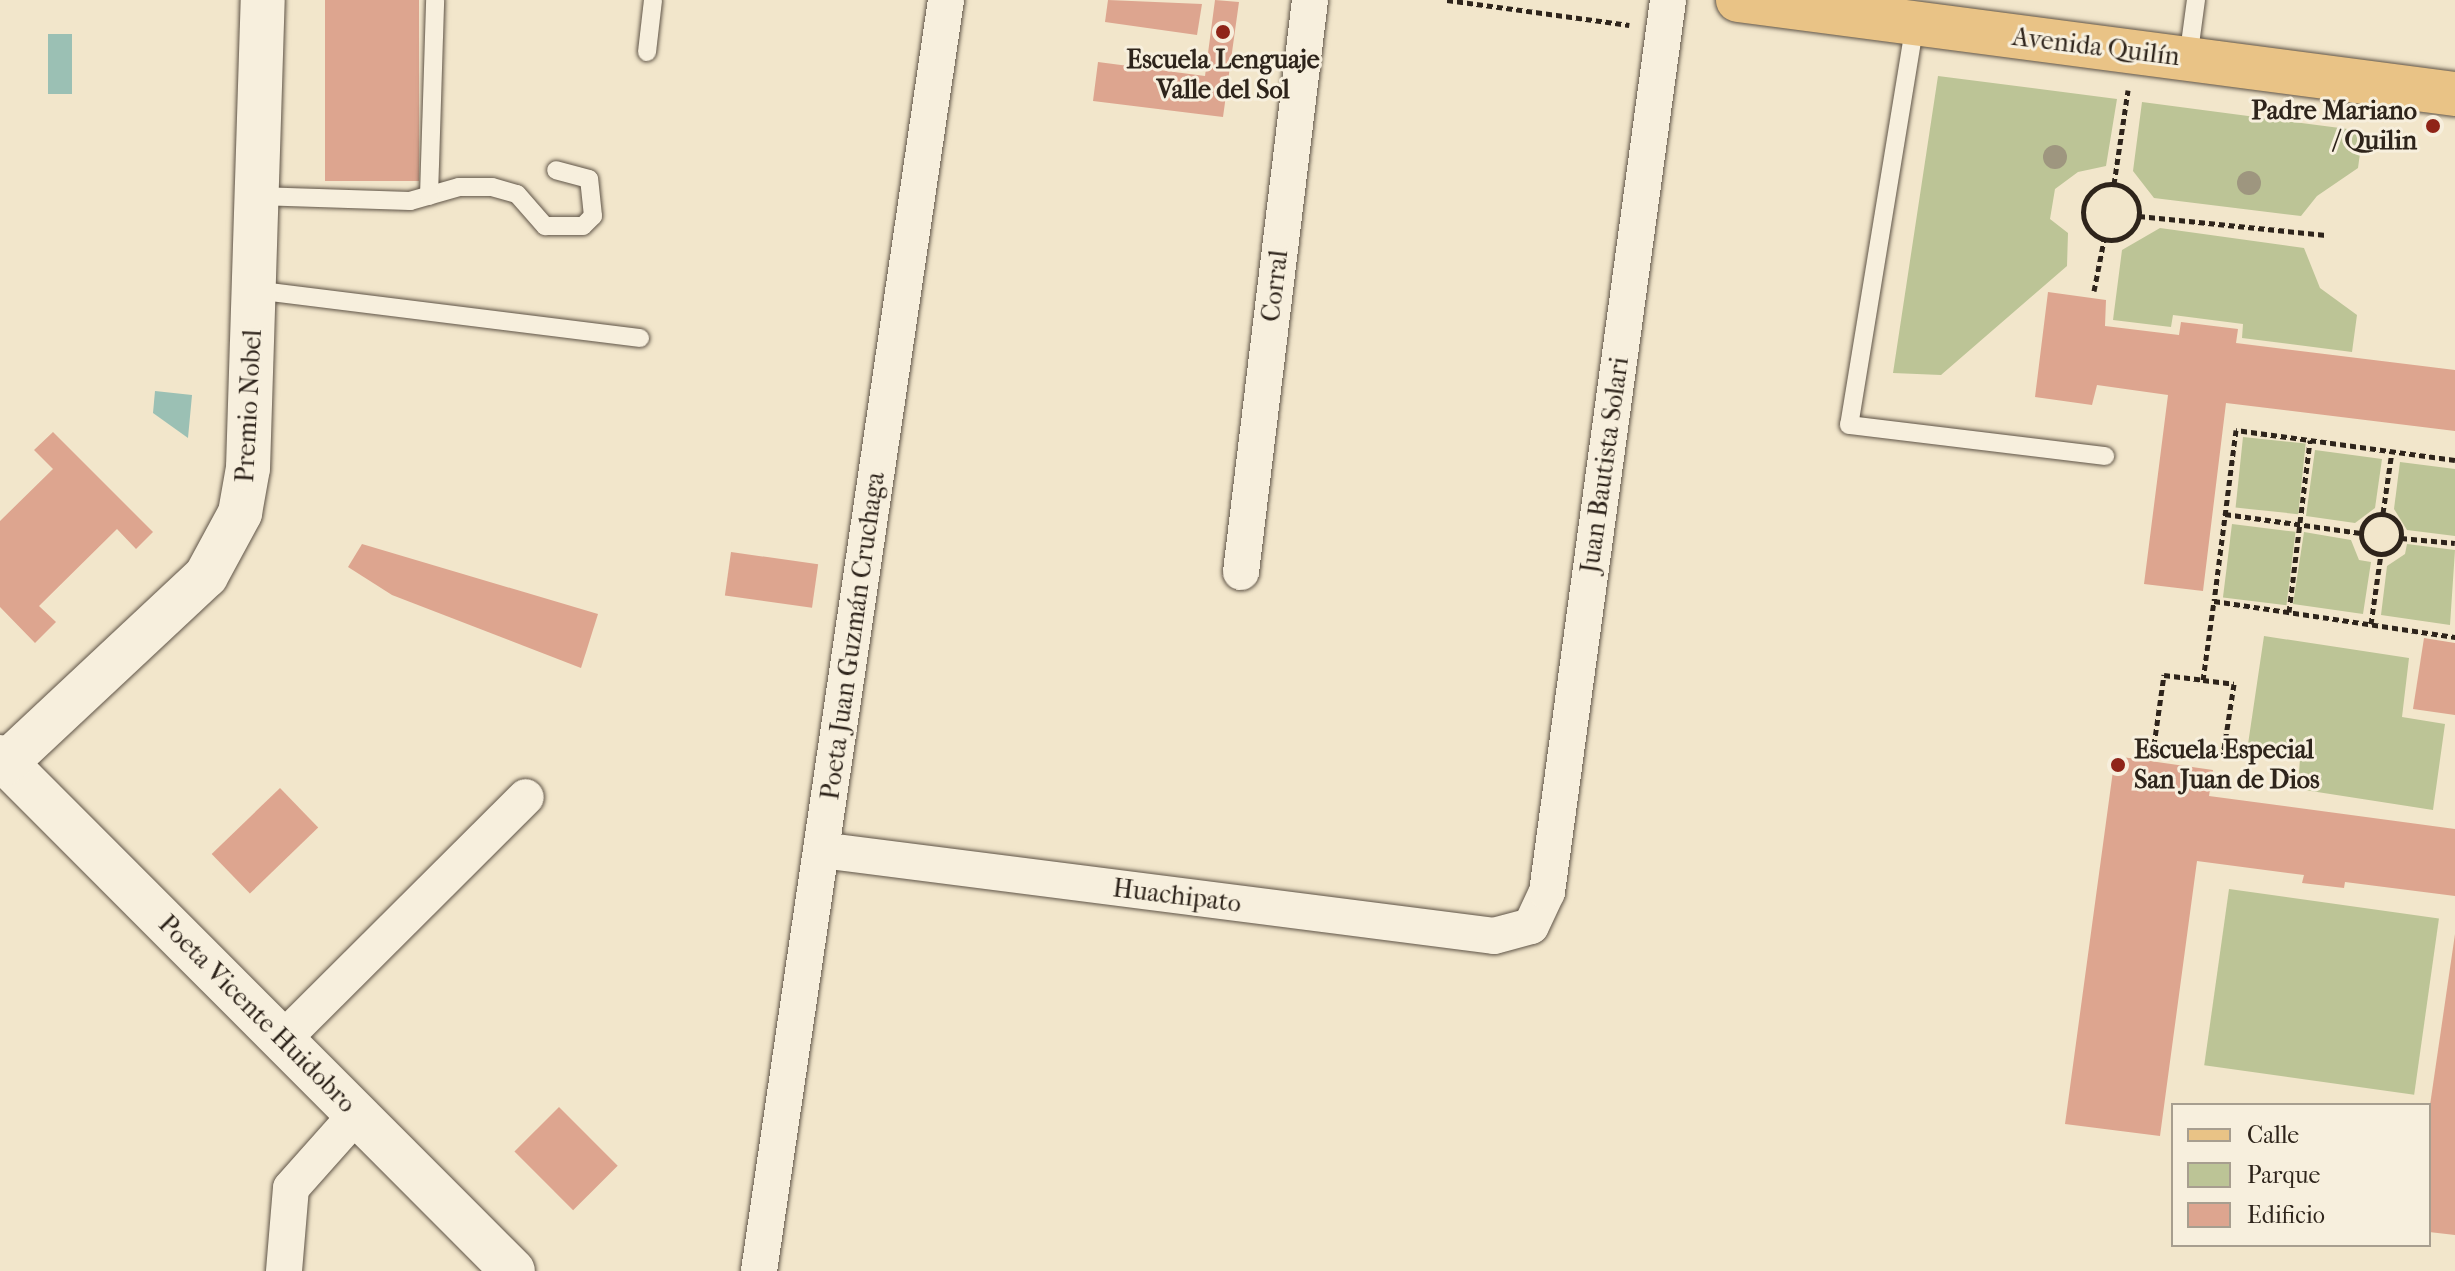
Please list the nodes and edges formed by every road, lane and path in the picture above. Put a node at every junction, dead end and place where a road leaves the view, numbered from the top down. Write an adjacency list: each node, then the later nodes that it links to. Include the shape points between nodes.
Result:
1 (263, 0): 16 (street, Premio Nobel)
2 (435, 0): 17 (lane)
3 (653, 0): 10 (lane)
4 (946, 0): 43 (street, Poeta Juan Guzmán Cruchaga)
5 (1310, 0): 35 (street, Corral)
6 (1668, 0): 44 (street, Juan Bautista Solari, via 1547,892)
7 (1738, 0): 9 (main road, Avenida Quilín)
8 (2196, 0): 11 (lane)
9 (1915, 23): 11 (main road, Avenida Quilín); 26 (lane, via 1849,425)
10 (647, 52)
11 (2188, 59): 12 (main road, Avenida Quilín)
12 (2455, 94)
13 (2126, 101): 15 (path)
14 (556, 170): 17 (lane, via 589,179 593,216 583,226 545,226 517,194 492,187 459,187)
15 (2114, 184): 18 (path, via 2137,199); 20 (path, via 2096,188 2085,202 2084,221)
16 (257, 196): 17 (lane, via 410,201); 21 (street, Premio Nobel)
17 (429, 196)
18 (2139, 216): 19 (path); 20 (path, via 2130,233)
19 (2326, 235)
20 (2104, 240): 22 (path)
21 (254, 290): 23 (lane); 41 (street, Premio Nobel, via 248,468 226,545 198,585)
22 (2094, 291)
23 (640, 338)
24 (2310, 440): 25 (path); 28 (path, via 2236,430); 30 (path)
25 (2392, 451): 27 (path); 29 (path)
26 (2105, 456)
27 (2455, 460)
28 (2225, 514): 30 (path); 36 (path)
29 (2383, 514): 31 (path, via 2370,517); 32 (path, via 2398,524)
30 (2300, 525): 31 (path); 37 (path)
31 (2361, 533): 34 (path, via 2368,550)
32 (2401, 538): 33 (path); 34 (path, via 2394,550)
33 (2455, 543)
34 (2381, 554): 38 (path)
35 (1241, 572)
36 (2214, 601): 37 (path); 40 (path)
37 (2289, 612): 38 (path)
38 (2371, 624): 39 (path)
39 (2455, 637)
40 (2203, 680): 40 (path, via 2164,675 2154,745 2223,755 2234,684)
41 (3, 760): 45 (street, Poeta Vicente Huidobro)
42 (526, 797): 45 (street)
43 (821, 850): 44 (street, Huachipato, via 1494,936); 49 (street, Poeta Juan Guzmán Cruchaga)
44 (1531, 926)
45 (282, 1040): 46 (street, Poeta Vicente Huidobro)
46 (357, 1114): 47 (street, via 296,1178 288,1199); 48 (street, Poeta Vicente Huidobro)
47 (284, 1271)
48 (513, 1271)
49 (759, 1271)

